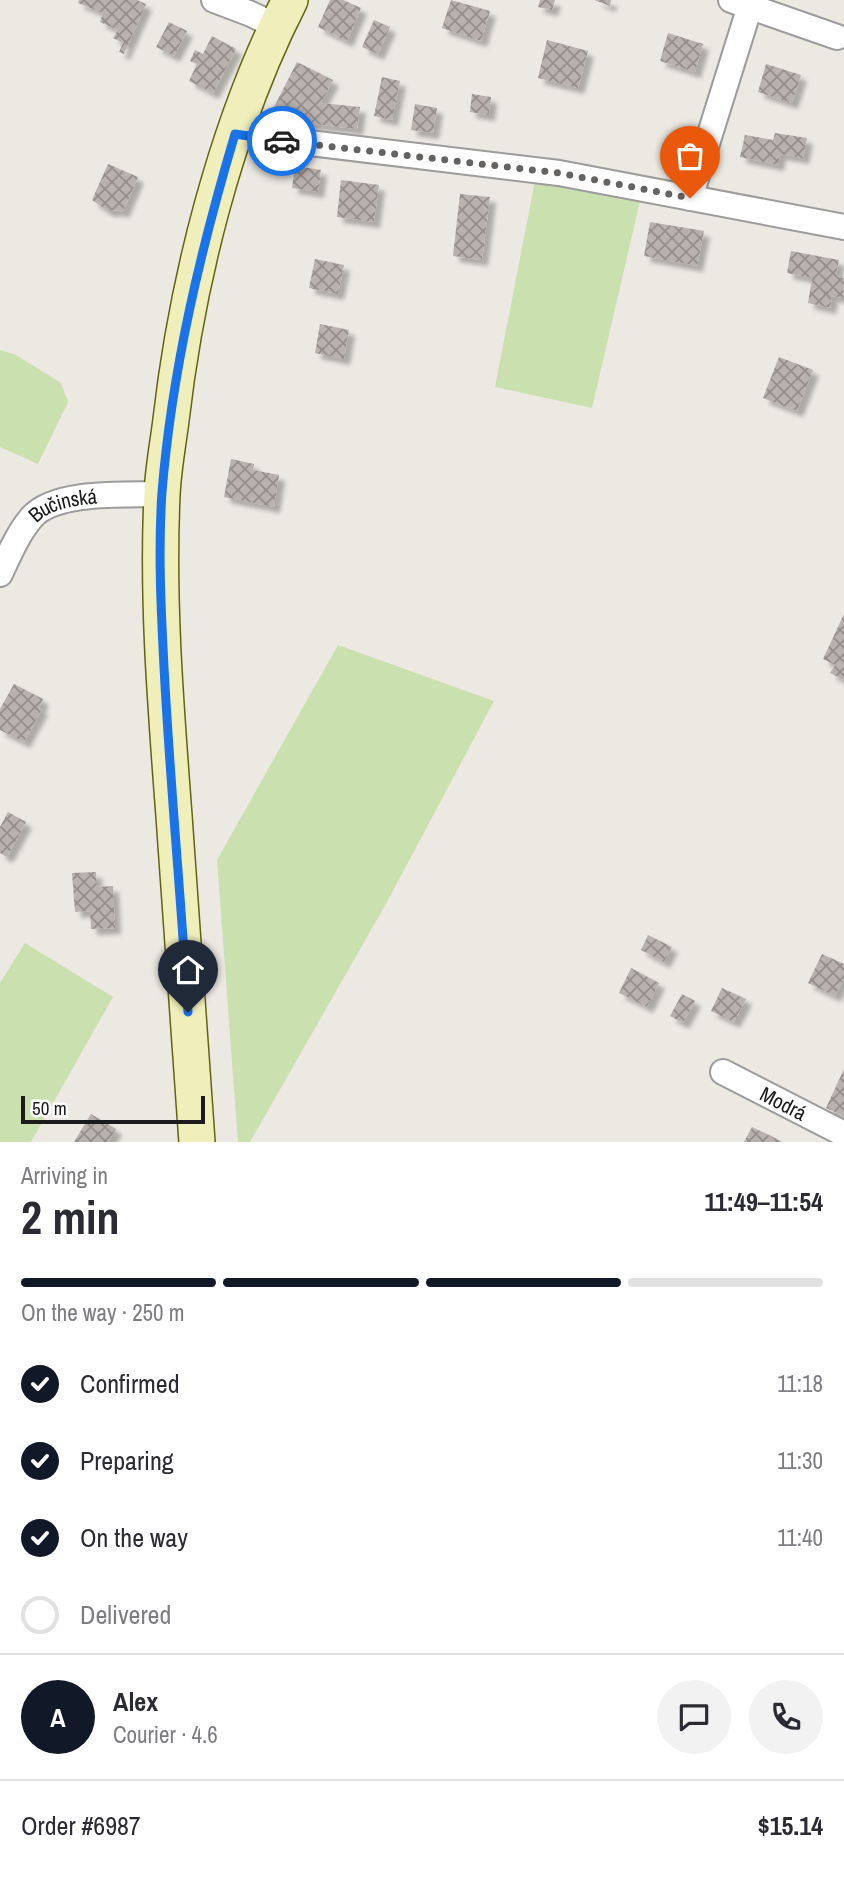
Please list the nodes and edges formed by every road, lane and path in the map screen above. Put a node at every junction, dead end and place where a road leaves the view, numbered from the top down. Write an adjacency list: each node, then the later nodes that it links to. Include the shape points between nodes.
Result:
1 (214, 0): 3 (street, via 251,14)
2 (740, 3): 4 (street); 6 (street)
3 (283, 13): 5 (main road)
4 (837, 37)
5 (235, 134): 6 (street, via 559,173); 8 (main road, via 191,294)
6 (690, 198): 7 (street)
7 (844, 227)
8 (162, 494): 9 (street, Bučinská, via 54,502 32,517); 12 (main road, via 167,725)
9 (0, 574)
10 (723, 1072): 11 (street, Modrá)
11 (844, 1134)
12 (197, 1142)

